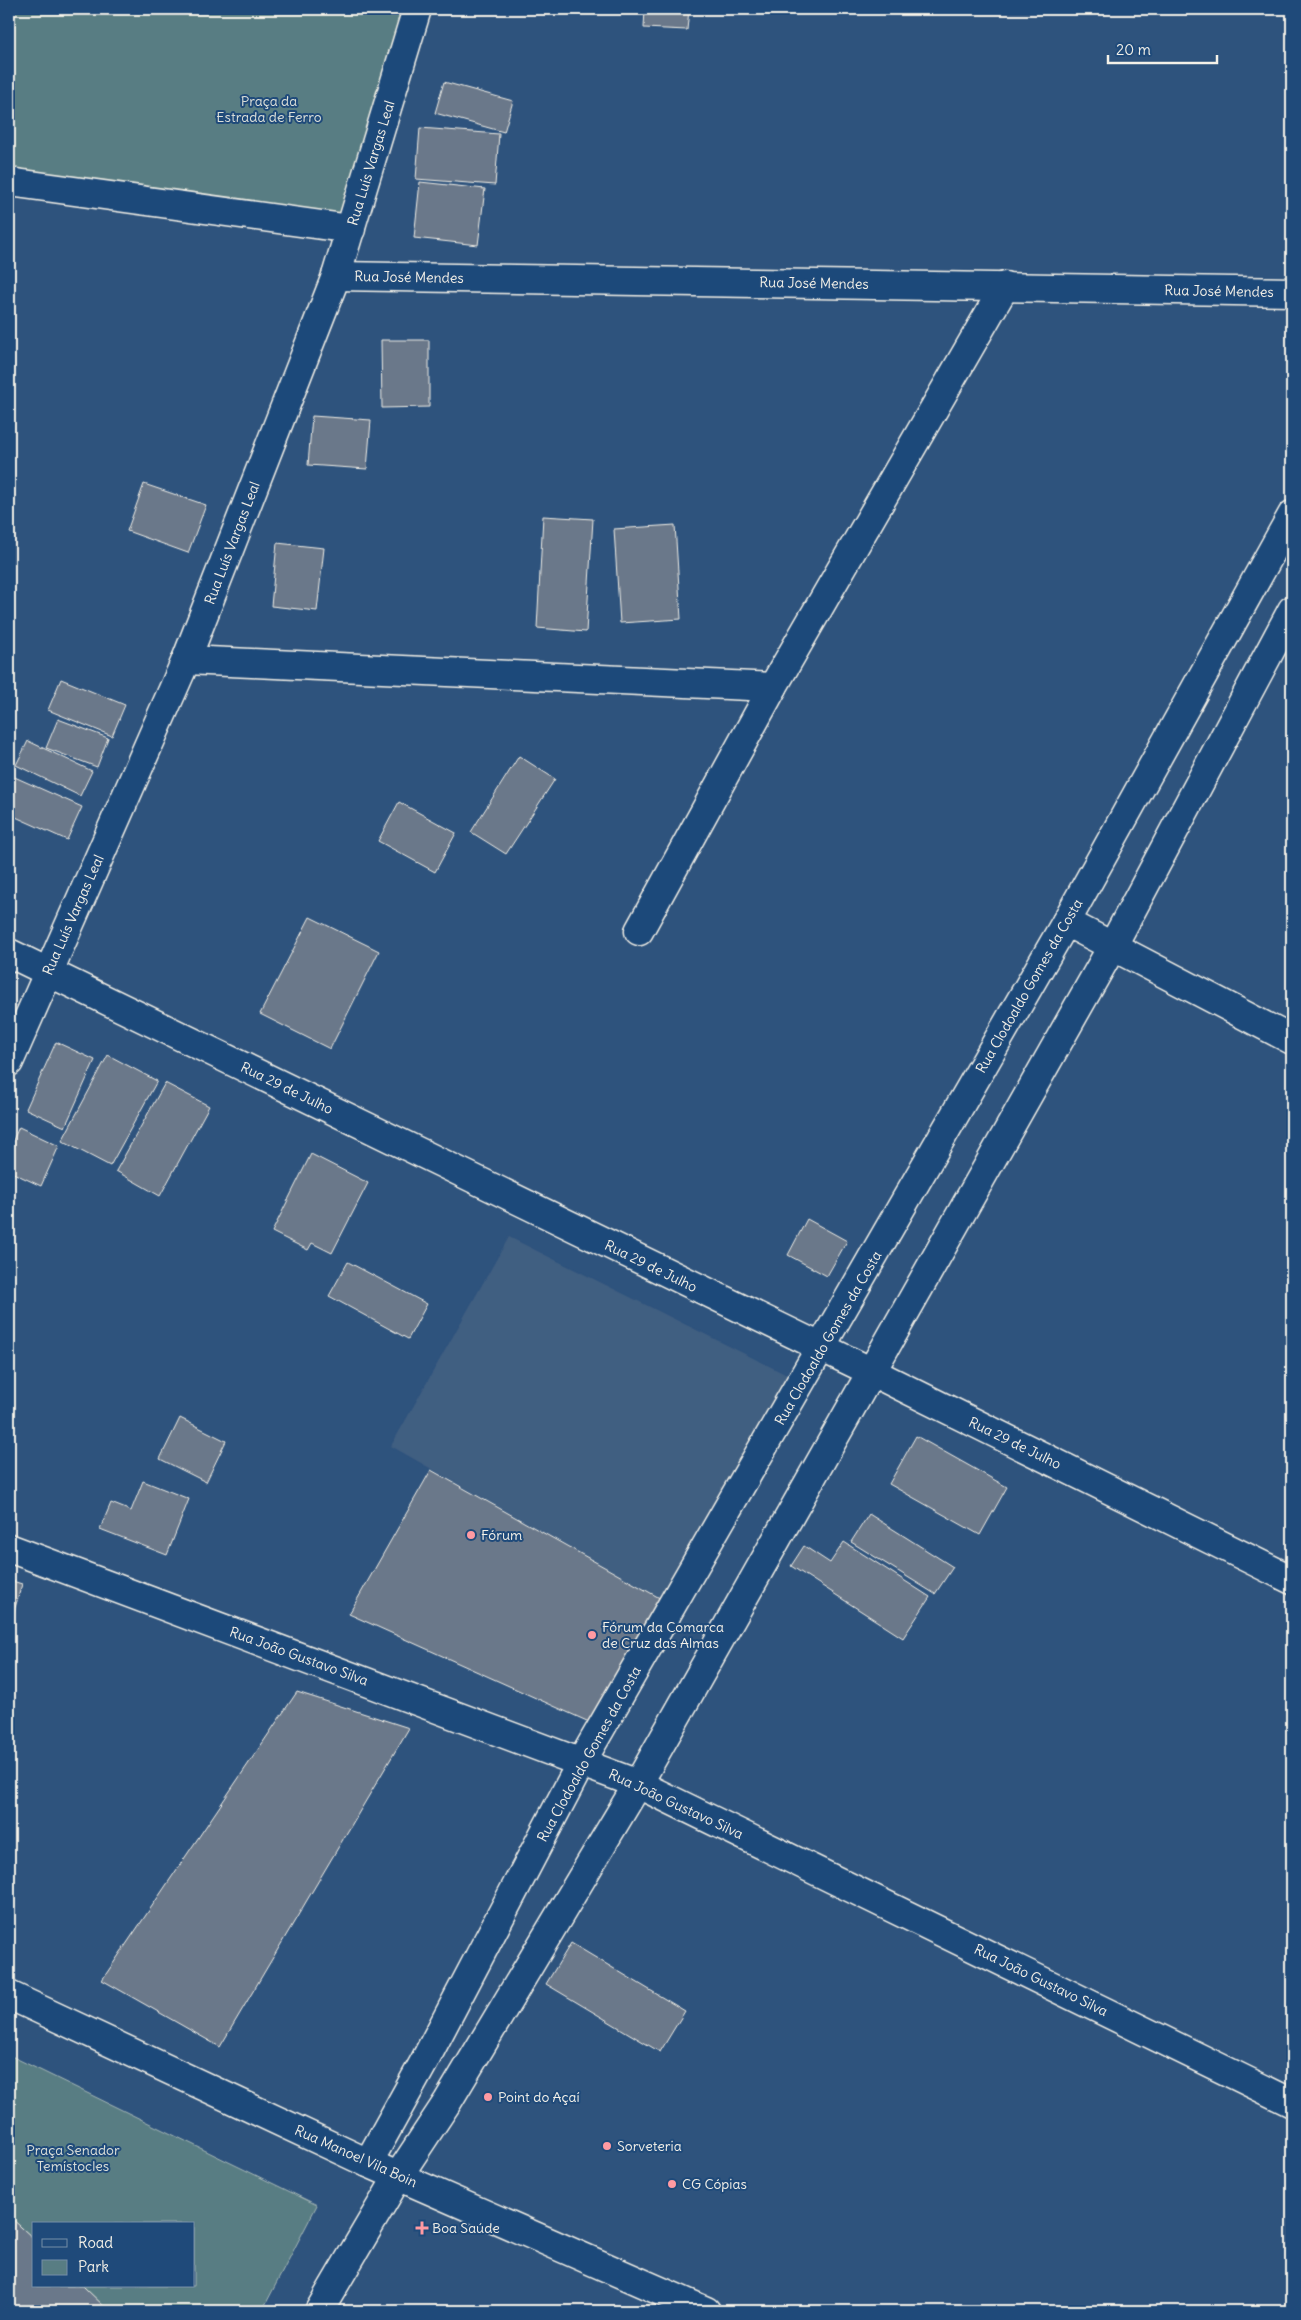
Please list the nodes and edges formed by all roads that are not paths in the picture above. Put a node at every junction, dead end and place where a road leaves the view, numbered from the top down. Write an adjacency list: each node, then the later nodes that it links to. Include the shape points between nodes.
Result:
1 (418, 9): 3 (street, Rua Luís Vargas Leal)
2 (9, 182): 3 (street)
3 (351, 229): 4 (street, Rua Luís Vargas Leal)
4 (336, 276): 5 (street, Rua José Mendes); 9 (street, Rua Luís Vargas Leal)
5 (1005, 286): 6 (street, Rua José Mendes); 10 (street)
6 (1292, 292)
7 (1290, 526): 11 (street, Rua Clodoaldo Gomes da Costa)
8 (1292, 610): 13 (street)
9 (186, 660): 10 (street); 15 (street, Rua Luís Vargas Leal)
10 (773, 686): 12 (street)
11 (1066, 922): 13 (street); 18 (street, Rua Clodoaldo Gomes da Costa)
12 (639, 931)
13 (1112, 947): 16 (street); 19 (street)
14 (9, 953): 15 (street, Rua 29 de Julho)
15 (48, 971): 17 (street, Rua Luís Vargas Leal); 18 (street, Rua 29 de Julho)
16 (1292, 1040)
17 (9, 1062)
18 (821, 1349): 19 (street, Rua 29 de Julho); 22 (street, Rua Clodoaldo Gomes da Costa)
19 (870, 1371): 21 (street, Rua 29 de Julho); 23 (street)
20 (9, 1548): 22 (street, Rua João Gustavo Silva)
21 (1292, 1580)
22 (582, 1761): 23 (street, Rua João Gustavo Silva); 26 (street, Rua Clodoaldo Gomes da Costa)
23 (638, 1784): 25 (street, Rua João Gustavo Silva); 27 (street, via 448,2101)
24 (9, 1995): 26 (street, Rua Manoel Vila Boin)
25 (1292, 2103)
26 (368, 2163): 27 (street, Rua Manoel Vila Boin)
27 (399, 2175): 28 (street); 29 (street, Rua Manoel Vila Boin)
28 (319, 2311)
29 (706, 2311)

